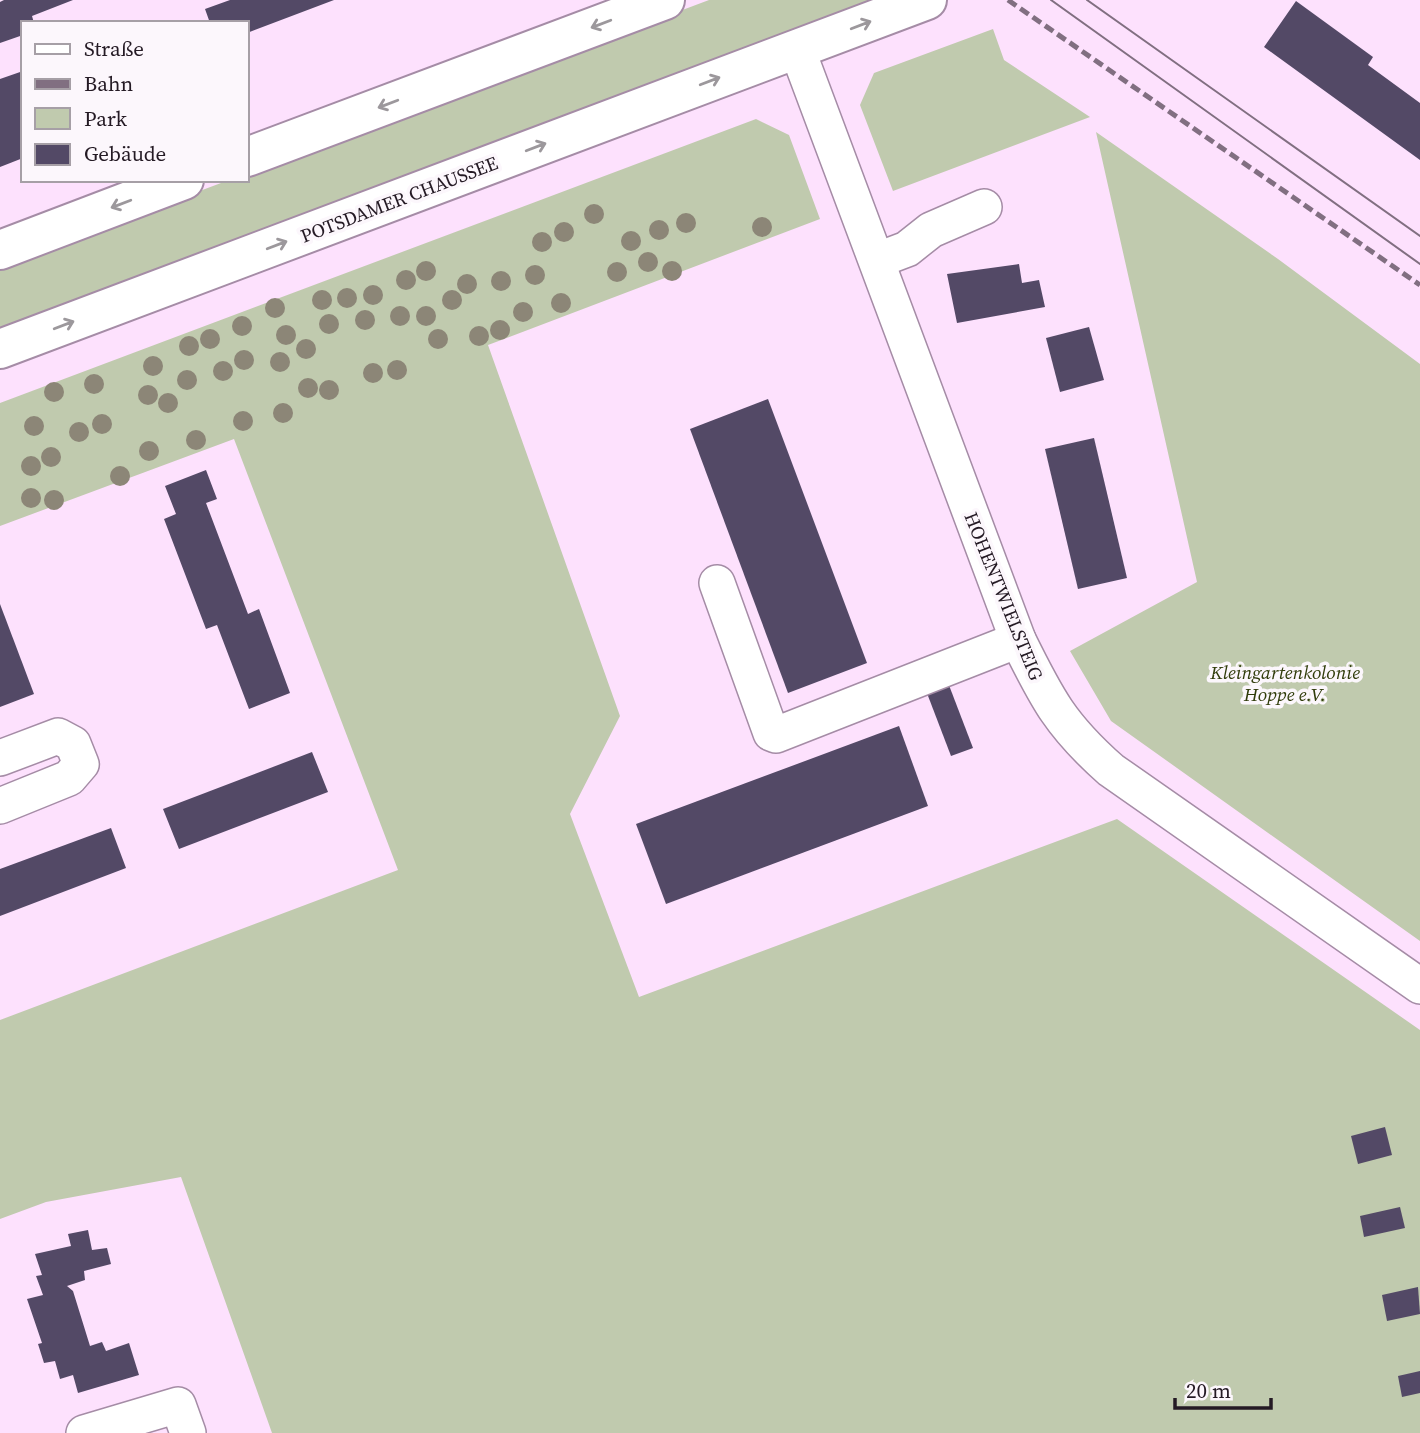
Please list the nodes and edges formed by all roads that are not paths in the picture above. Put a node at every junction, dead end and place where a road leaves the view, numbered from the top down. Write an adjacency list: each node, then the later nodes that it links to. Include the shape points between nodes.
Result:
1 (665, 0): 4 (main road, one-way to 4)
2 (927, 0): 3 (main road, POTSDAMER CHAUSSEE, one-way to 2)
3 (797, 49): 8 (street, HOHENTWIELSTEIG); 9 (main road, POTSDAMER CHAUSSEE, one-way to 3)
4 (248, 157)
5 (179, 182): 7 (main road, one-way to 7)
6 (984, 207): 8 (street)
7 (0, 250)
8 (878, 260): 11 (street, HOHENTWIELSTEIG)
9 (0, 349)
10 (717, 583): 11 (street, via 771,733 776,735)
11 (1018, 640): 14 (street, HOHENTWIELSTEIG, via 1048,702 1078,740 1111,770)
12 (0, 758): 13 (street, via 58,736 73,744 81,764 69,778)
13 (0, 806)
14 (1420, 986)
15 (84, 1433): 16 (street, via 178,1405)
16 (188, 1433)

